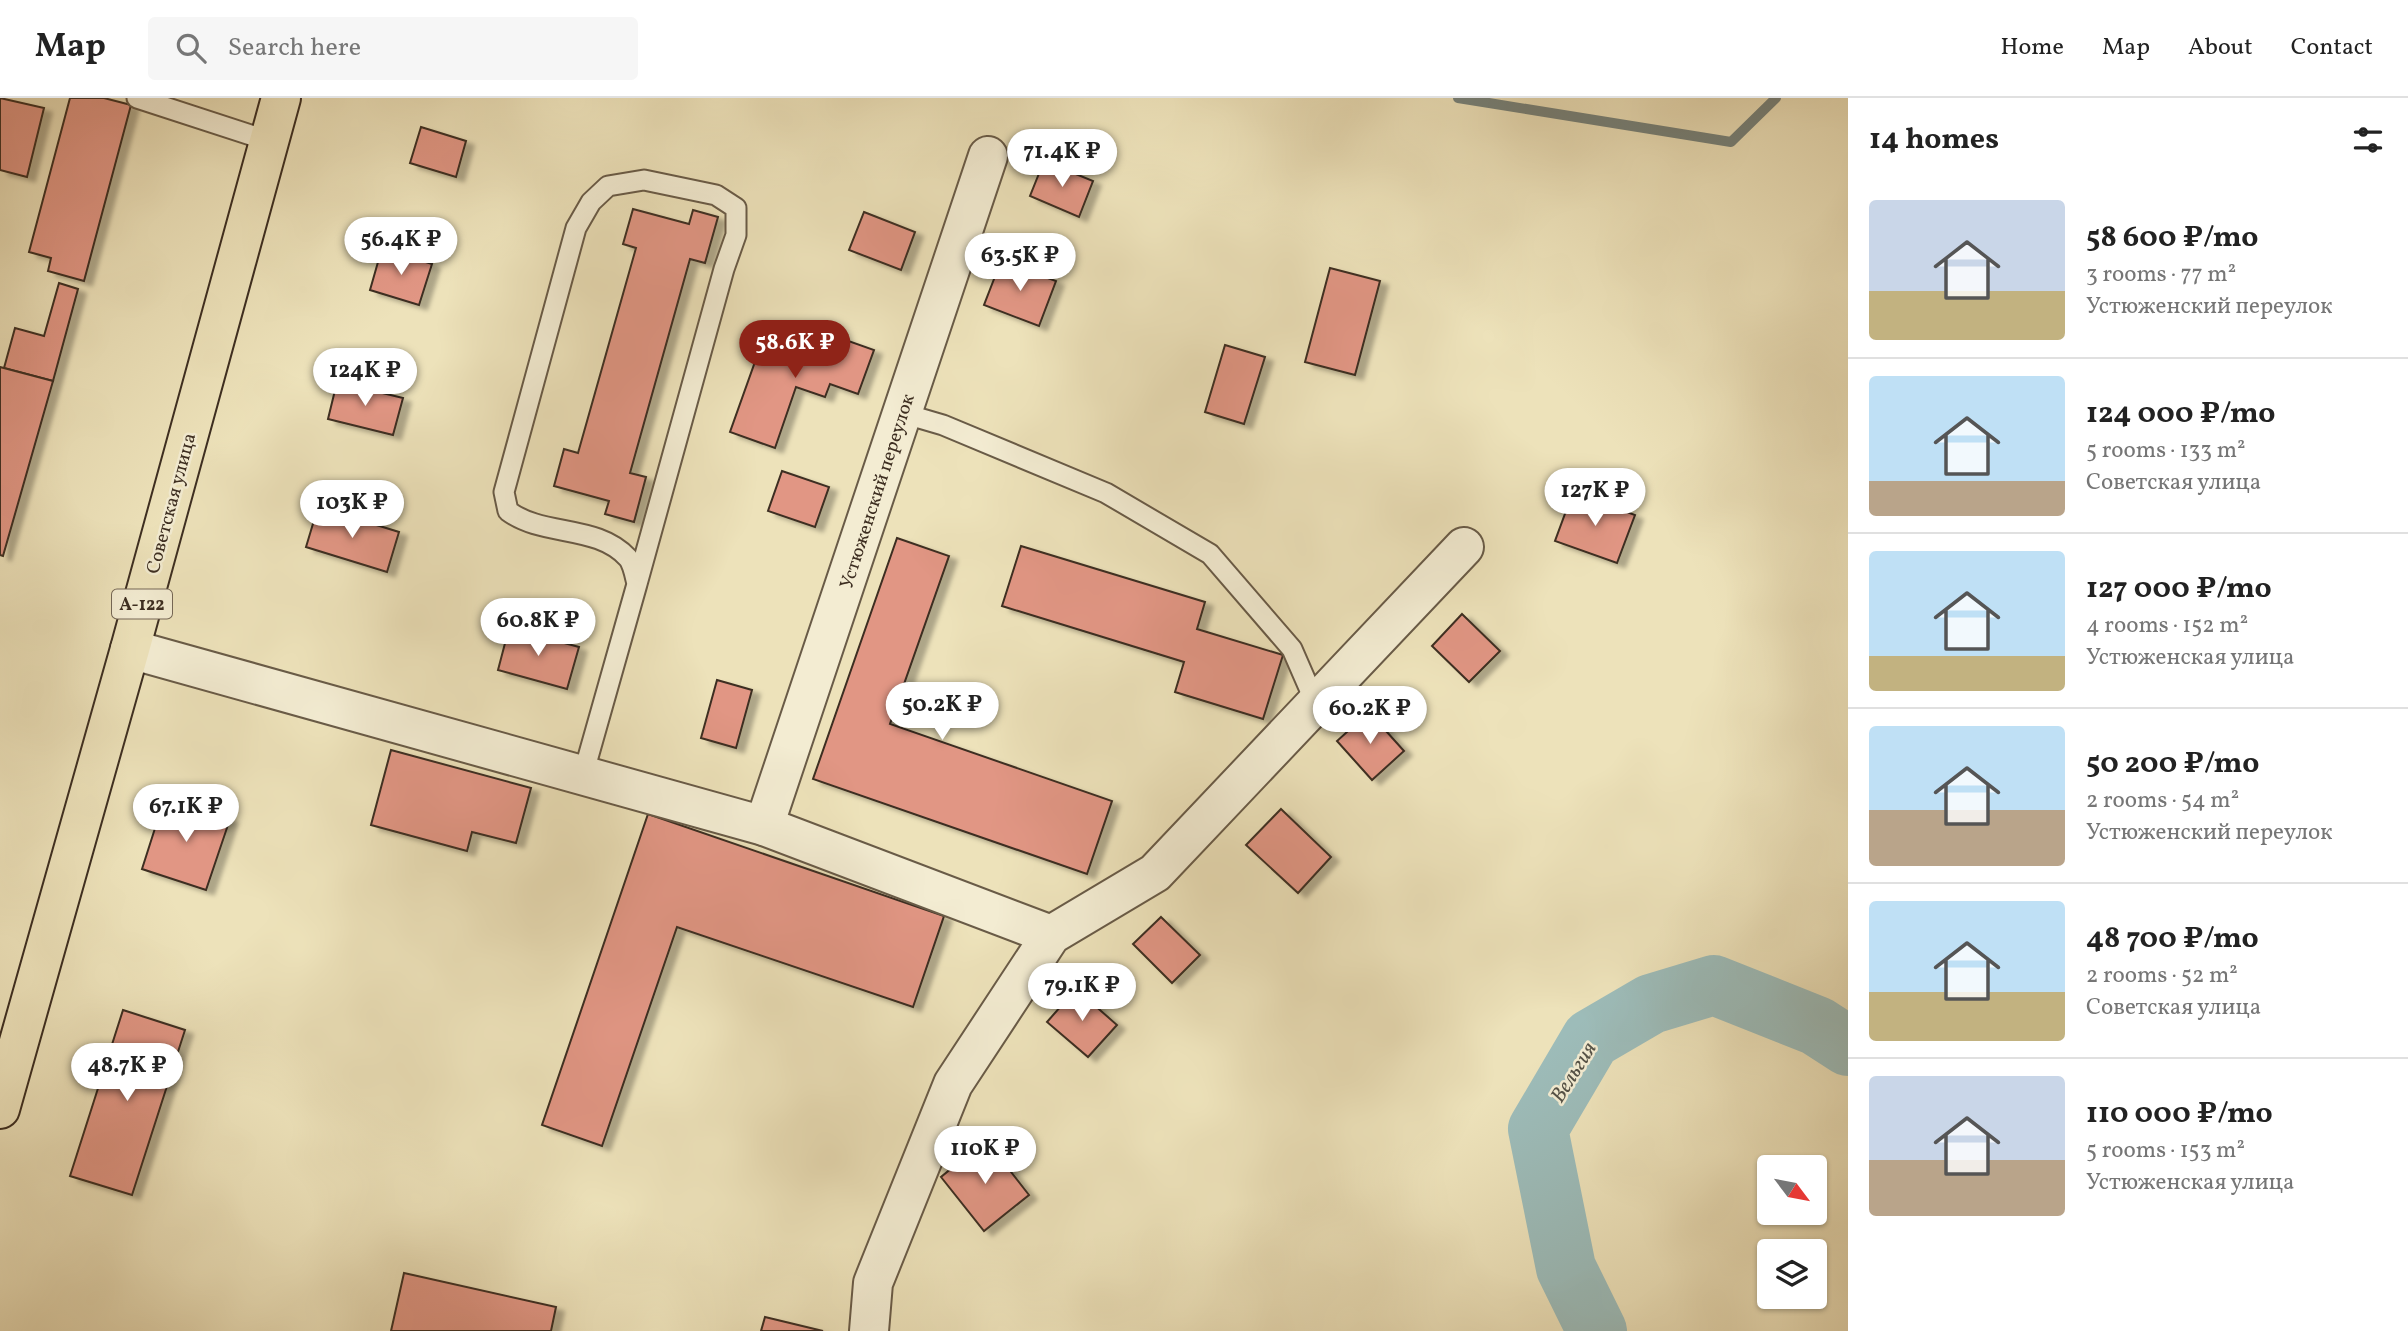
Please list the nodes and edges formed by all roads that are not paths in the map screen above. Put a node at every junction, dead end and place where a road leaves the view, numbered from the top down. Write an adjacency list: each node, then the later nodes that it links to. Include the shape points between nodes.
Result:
1 (137, 98): 3 (lane)
2 (281, 98): 3 (main road, Советская улица / А-122)
3 (269, 141): 8 (main road, Советская улица / А-122)
4 (988, 156): 5 (street, Устюженский переулок)
5 (902, 412): 9 (lane, via 1106,493 1210,554 1292,649); 11 (street, Устюженский переулок)
6 (1464, 547): 9 (street)
7 (637, 584): 7 (lane, via 630,560 607,541 521,520 508,511 504,492 576,228 591,202 608,186 644,180 716,195 736,208 736,235); 10 (lane)
8 (130, 649): 10 (street); 13 (main road, Советская улица / А-122)
9 (1315, 704): 12 (street, via 1155,873)
10 (583, 775): 11 (street)
11 (765, 826): 12 (street)
12 (1051, 935): 14 (street, via 953,1084 873,1283)
13 (0, 1109)
14 (869, 1331)

